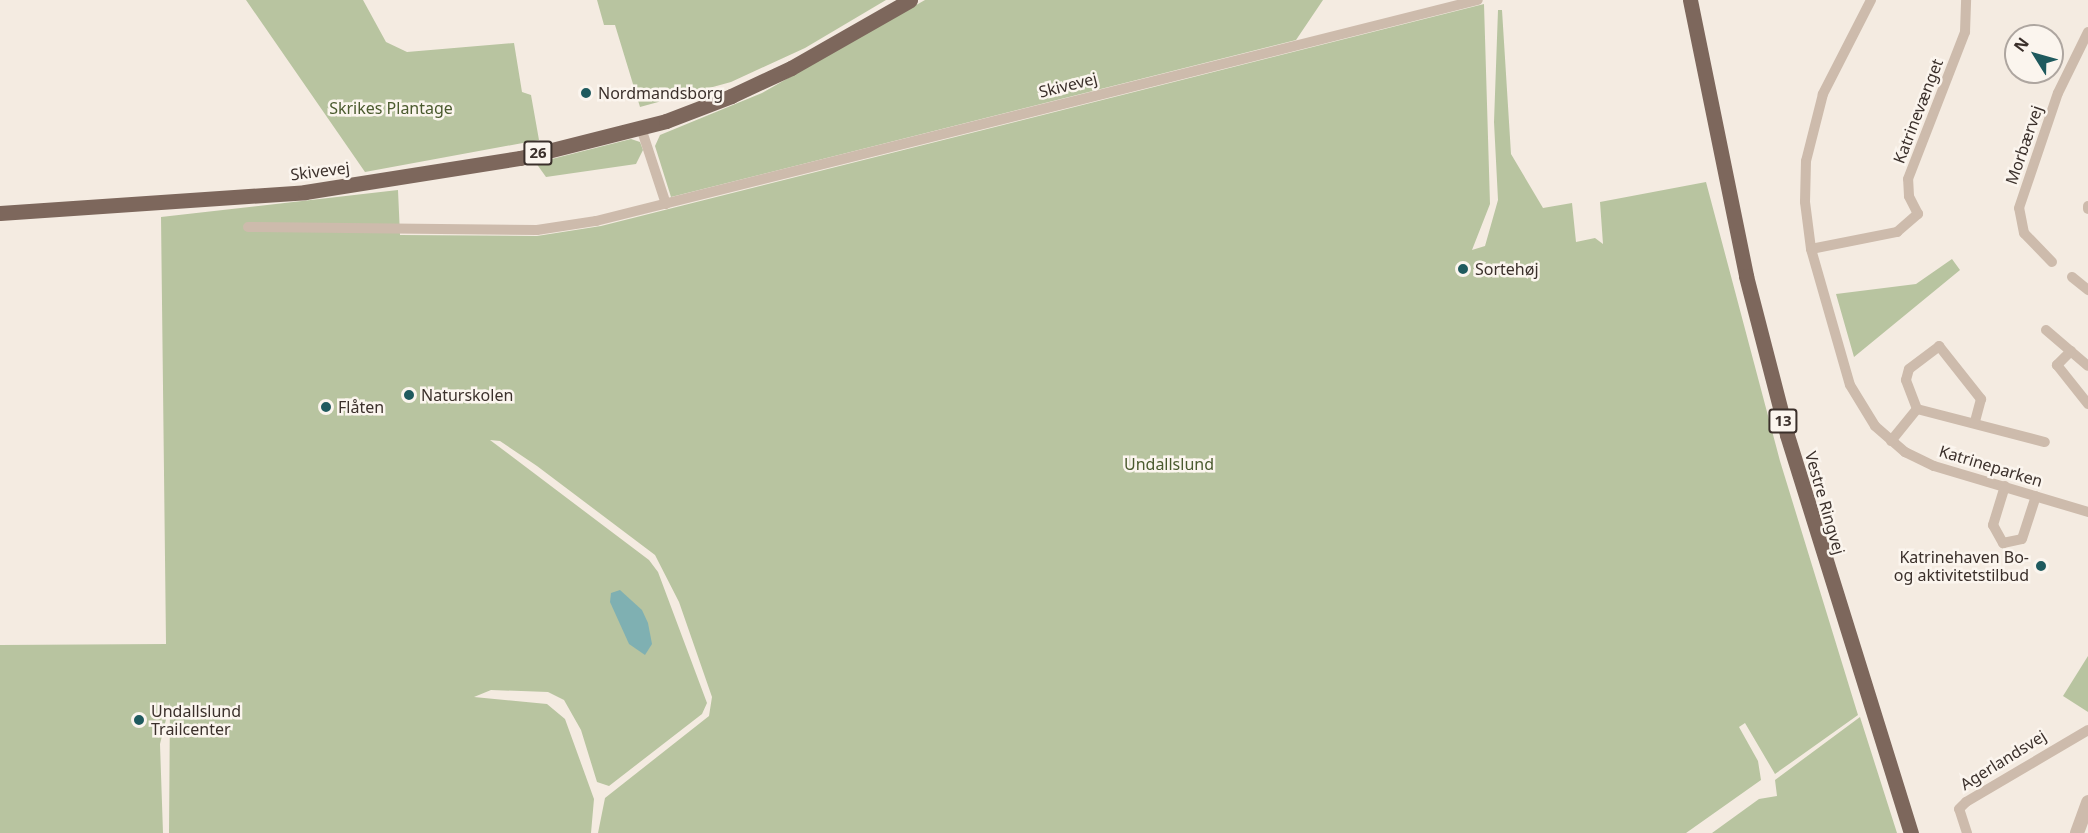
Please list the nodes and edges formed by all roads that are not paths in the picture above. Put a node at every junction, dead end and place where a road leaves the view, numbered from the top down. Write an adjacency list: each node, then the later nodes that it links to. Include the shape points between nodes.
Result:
1 (910, 0): 7 (main road, Skivevej / 26, via 781,73)
2 (1478, 0): 8 (street, Skivevej)
3 (1690, 0): 28 (main road, Vestre Ringvej / 13, via 1746,276 1787,435)
4 (1871, 0): 11 (street, via 1823,94 1811,131 1805,202)
5 (1966, 0): 11 (street, Katrinevænget, via 1965,32 1908,179 1909,196 1918,214 1897,232)
6 (2088, 32): 12 (street, Morbærvej, via 2058,93 2019,208 2024,233)
7 (641, 128): 8 (street); 9 (main road, Skivevej / 26, via 520,158 305,192)
8 (666, 204): 10 (street, Skivevej, via 537,230)
9 (0, 213)
10 (248, 227)
11 (1811, 249): 21 (street, Katrineparken, via 1850,385 1861,409)
12 (2052, 262)
13 (2072, 277): 14 (street)
14 (2088, 290)
15 (2046, 330): 16 (street)
16 (2071, 351): 17 (street); 18 (street, via 2057,365)
17 (2088, 366)
18 (2088, 404)
19 (1917, 409): 20 (street, Katrineparken); 20 (street, via 1906,380 1909,369 1939,346 1981,399); 21 (street)
20 (1975, 422): 22 (street, Katrineparken)
21 (1891, 441): 23 (street, Katrineparken, via 1934,466)
22 (2045, 442)
23 (2005, 486): 24 (street, Katrineparken); 24 (street, via 1993,525 2003,543 2022,539)
24 (2036, 496): 25 (street, Katrineparken)
25 (2088, 512)
26 (2088, 730): 29 (street, Agerlandsvej, via 1966,802 1959,809)
27 (2088, 802): 30 (street)
28 (1911, 833)
29 (1967, 833)
30 (2077, 833)

